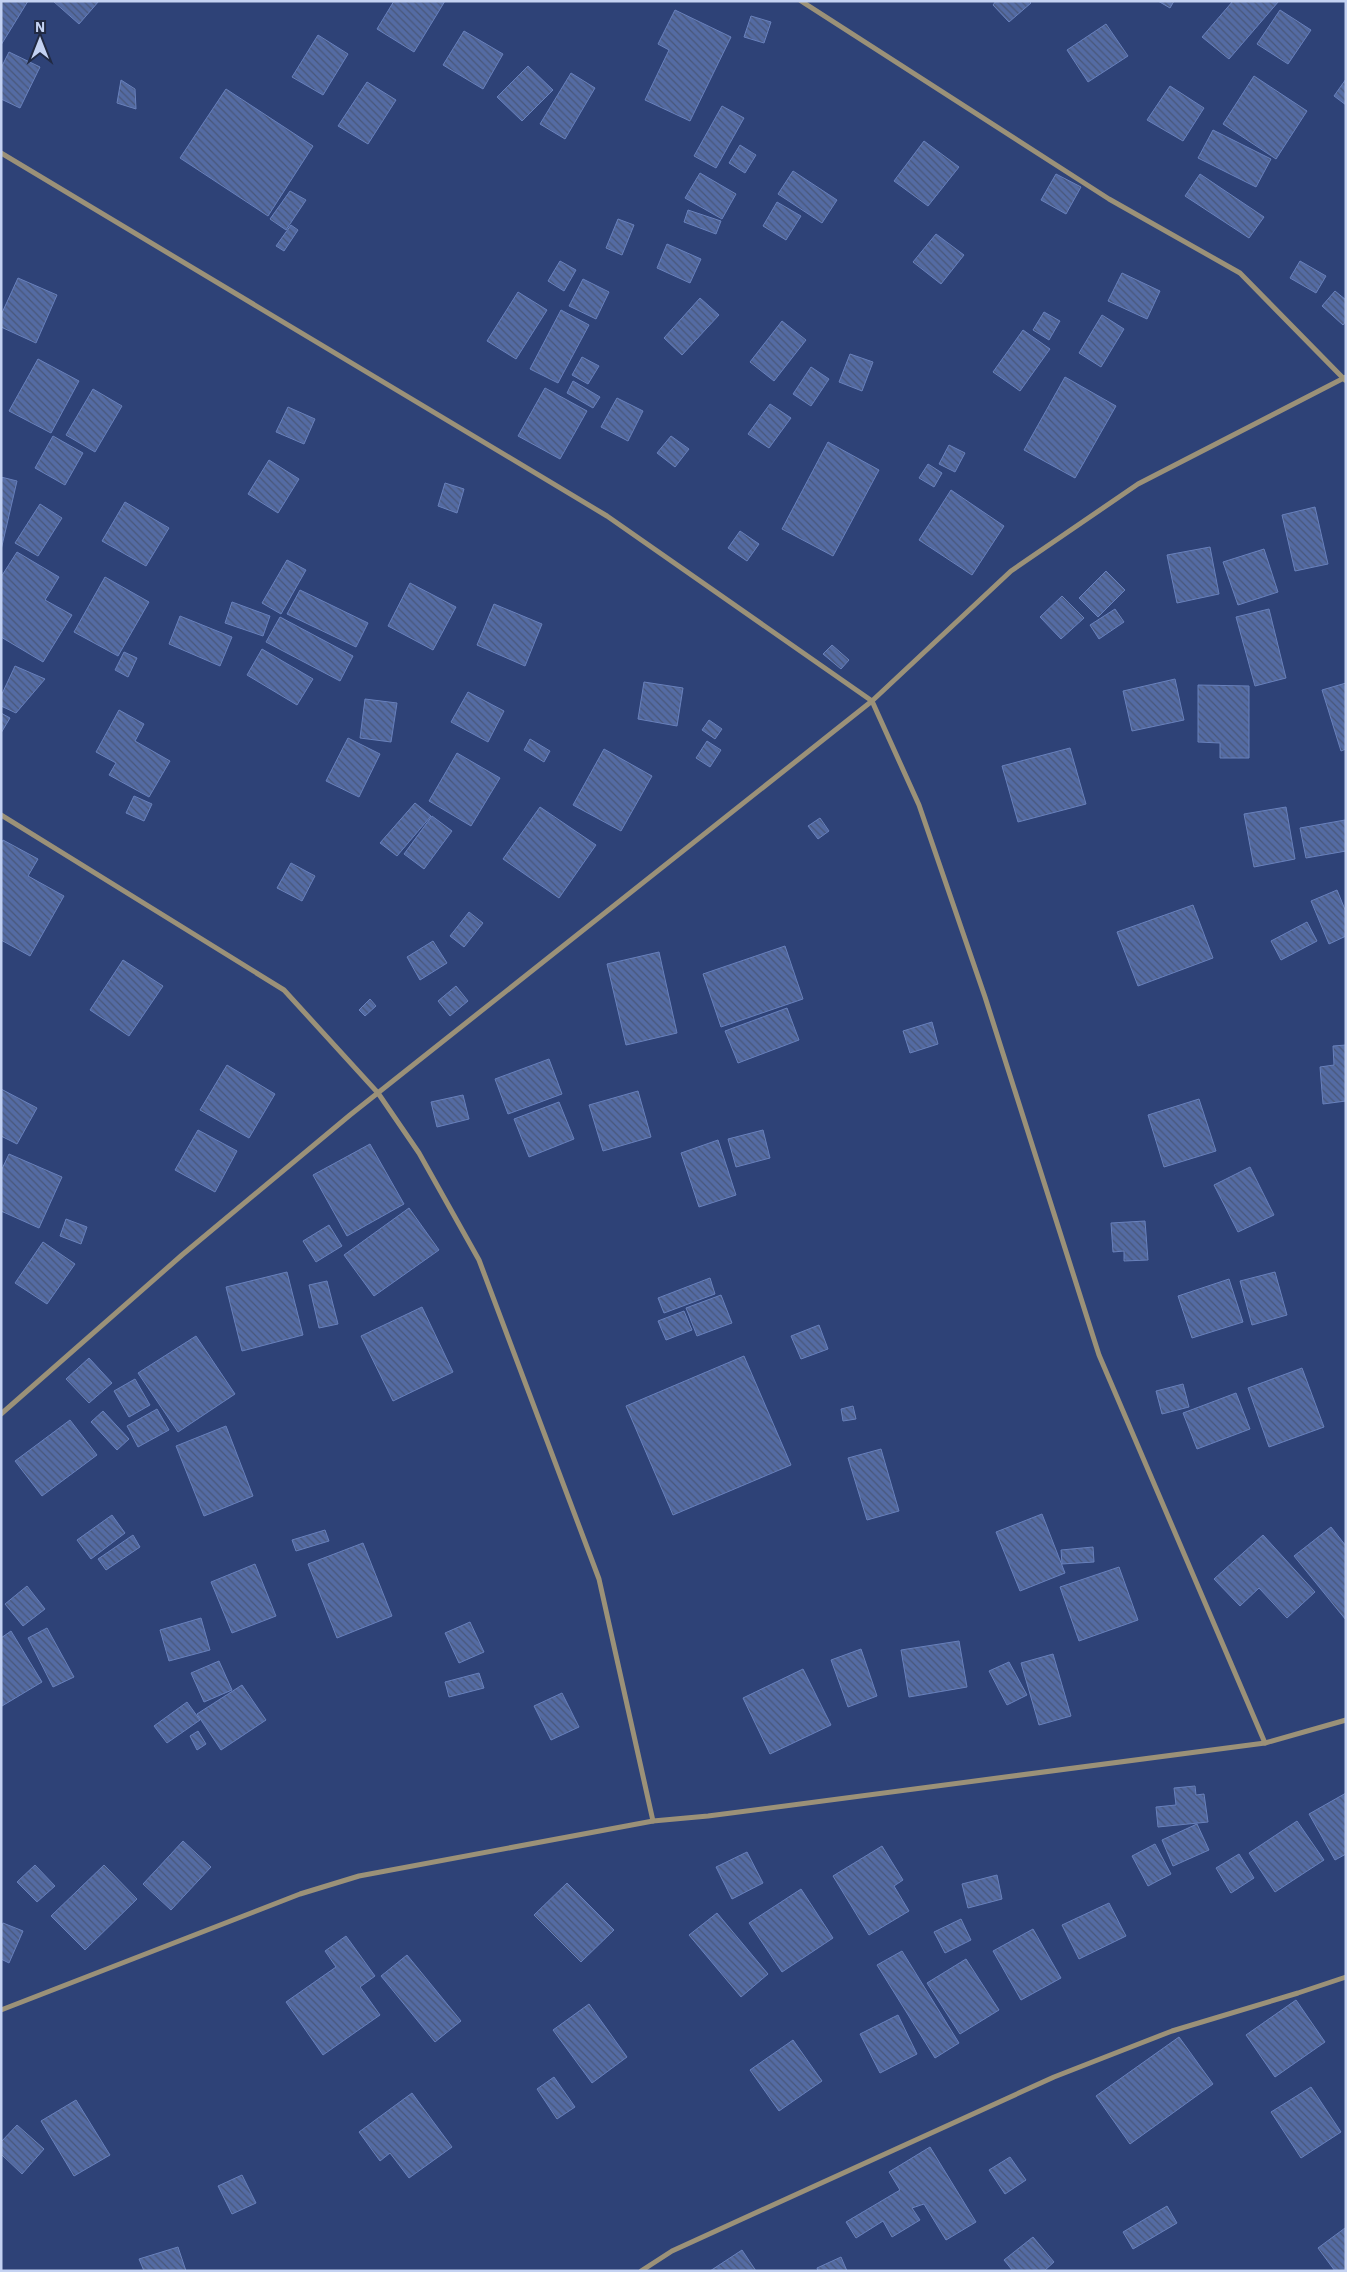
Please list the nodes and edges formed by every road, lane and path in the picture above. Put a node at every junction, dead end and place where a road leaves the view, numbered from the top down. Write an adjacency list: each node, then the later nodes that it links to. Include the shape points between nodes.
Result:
1 (800, 1): 3 (street, via 1109,198 1240,273)
2 (1, 153): 4 (street, via 606,516)
3 (1345, 379): 4 (street, via 1130,489 1011,572)
4 (872, 701): 6 (street); 9 (street, via 922,814 985,997 1099,1354)
5 (1, 815): 6 (street, via 284,990)
6 (378, 1093): 7 (street, via 182,1255); 10 (street, via 428,1169 479,1260 599,1579)
7 (1, 1414)
8 (1346, 1720): 9 (street)
9 (1265, 1743): 10 (street)
10 (653, 1821): 12 (street, via 359,1876 300,1894)
11 (1346, 1977): 13 (street, via 1172,2030 1054,2077 672,2251)
12 (1, 2010)
13 (641, 2271)

